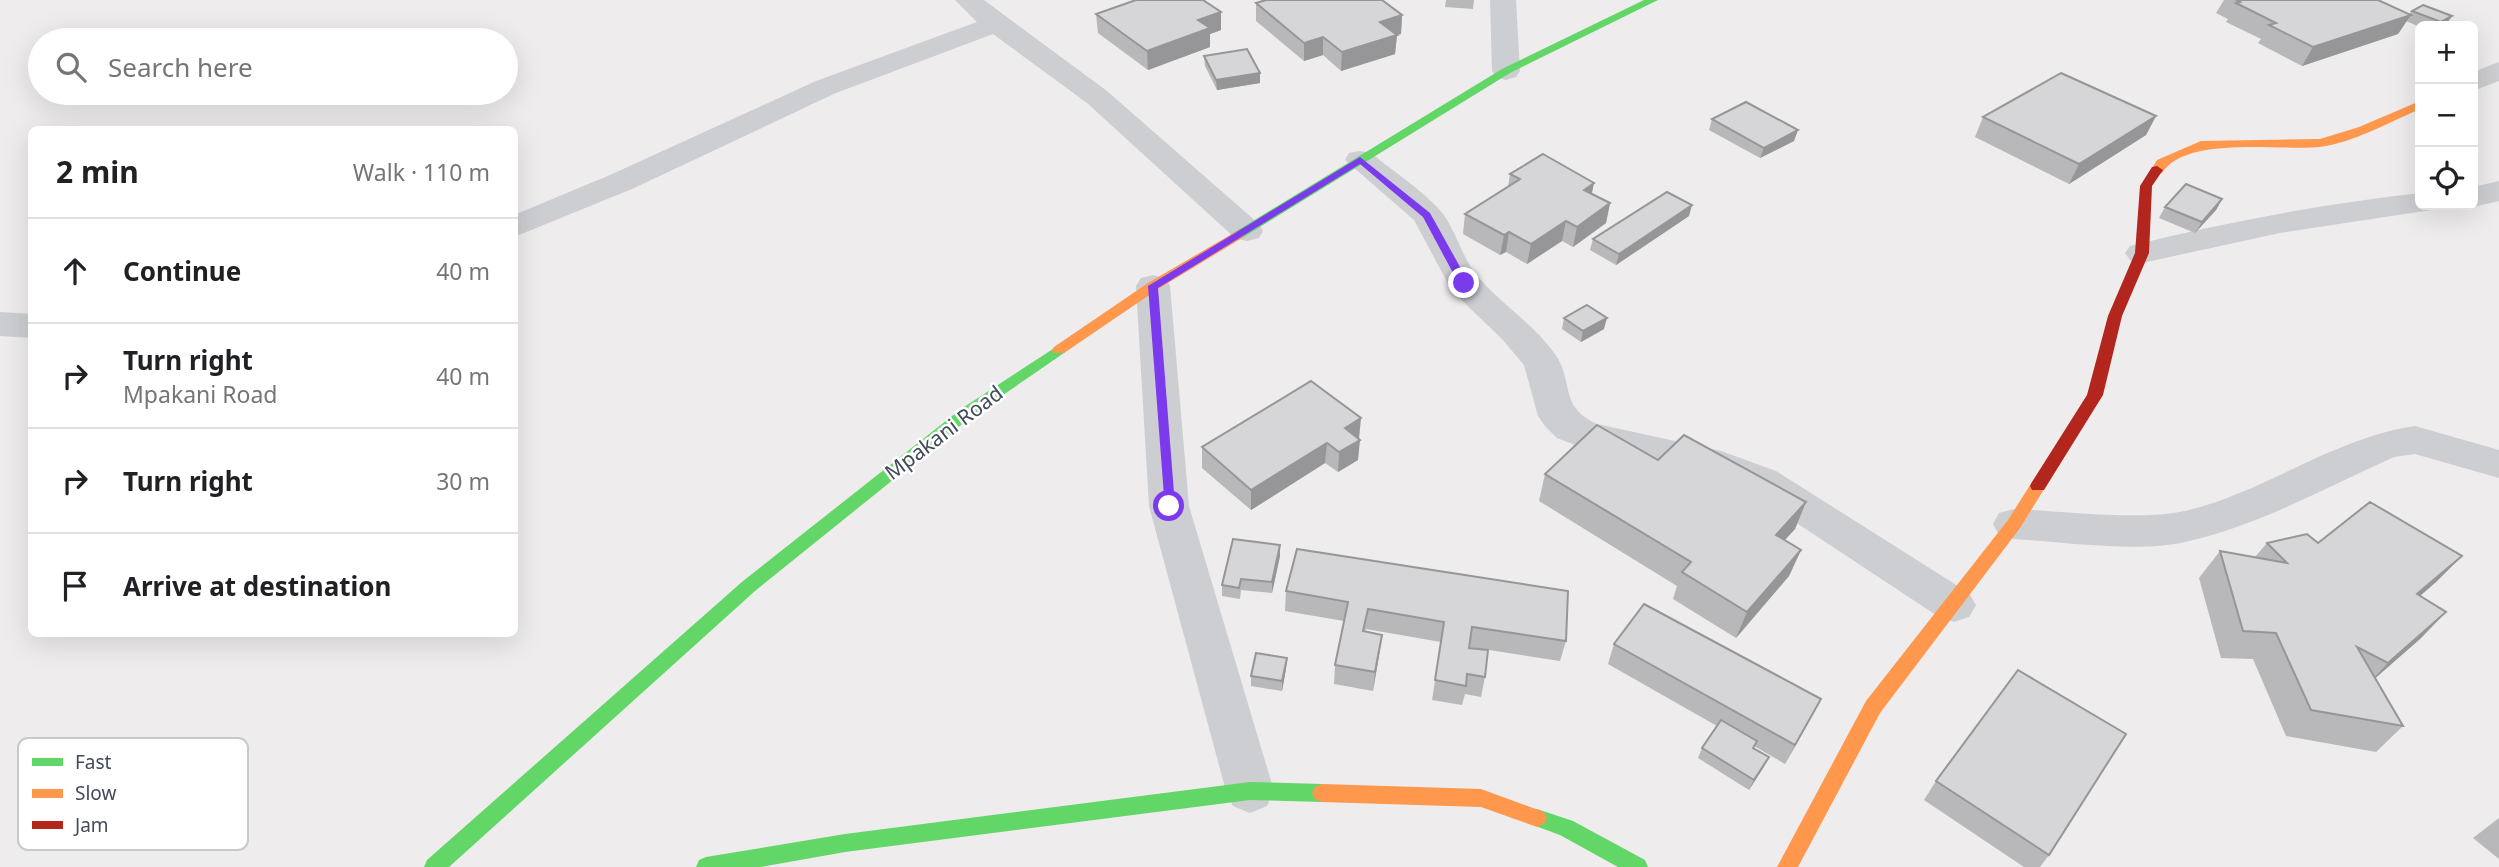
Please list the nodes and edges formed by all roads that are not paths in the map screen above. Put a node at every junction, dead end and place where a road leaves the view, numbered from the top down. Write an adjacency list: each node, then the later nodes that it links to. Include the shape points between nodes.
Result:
1 (968, 0): 4 (street)
2 (1503, 0): 5 (street)
3 (1653, 0): 5 (street, Mpakani Road)
4 (996, 24): 13 (street, via 826,88); 14 (street, via 1097,97)
5 (1506, 71): 9 (street, Mpakani Road)
6 (2499, 71): 7 (street)
7 (2478, 80)
8 (2415, 107): 15 (street, via 2321,143 2205,144 2161,163 2146,186)
9 (1360, 160): 14 (street, Mpakani Road); 21 (street, via 1427,215 1464,283 1541,362 1557,416 1571,428 1588,436 1721,465 1762,481)
10 (2499, 191): 11 (street)
11 (2478, 196)
12 (2415, 204): 15 (street, via 2357,209)
13 (518, 225)
14 (1247, 231): 16 (street, Mpakani Road)
15 (2141, 253): 20 (street, via 2115,317 2095,395)
16 (1153, 286): 22 (street, via 1169,506); 23 (street, Mpakani Road, via 966,413 749,586)
17 (0, 324): 18 (street)
18 (28, 326)
19 (2499, 464): 20 (street, via 2414,440 2387,444 2244,507 2184,527 2134,530)
20 (2014, 524): 21 (street)
21 (1954, 605): 26 (street, via 1874,707)
22 (1250, 791): 24 (street, via 845,843); 25 (street, via 1481,798 1566,828)
23 (434, 867)
24 (706, 867)
25 (1638, 867)
26 (1787, 867)

